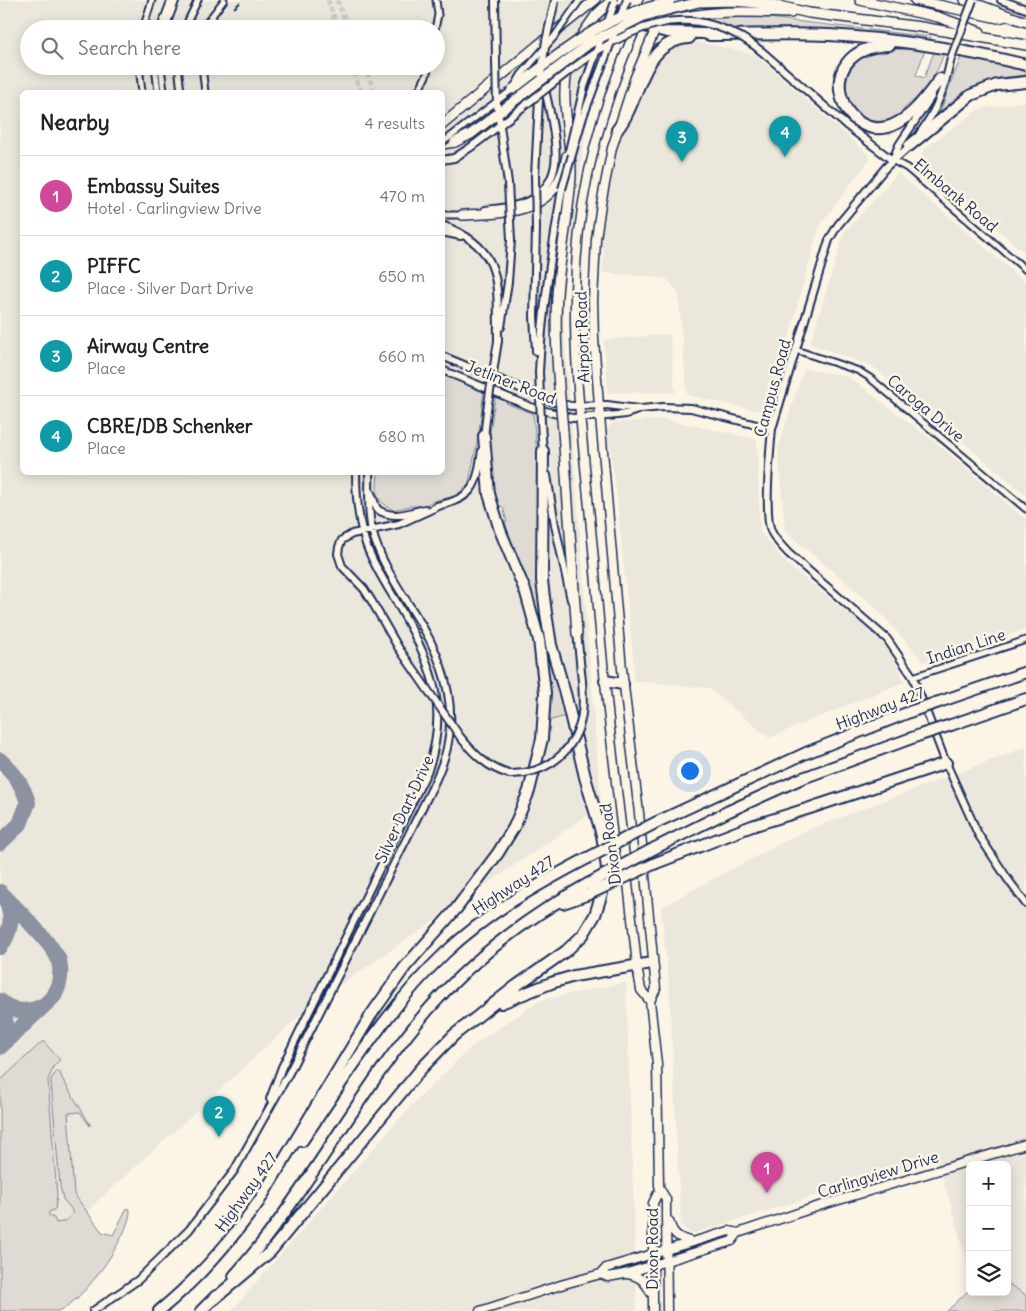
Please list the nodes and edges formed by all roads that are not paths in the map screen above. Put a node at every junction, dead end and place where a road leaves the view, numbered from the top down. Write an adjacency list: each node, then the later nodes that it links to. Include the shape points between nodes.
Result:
1 (152, 0): 24 (street)
2 (172, 0): 25 (street)
3 (176, 0): 26 (street)
4 (197, 0): 27 (street)
5 (224, 0): 28 (street); 29 (street)
6 (436, 0): 30 (street)
7 (495, 0): 75 (street, bridge, via 497,105 508,183 511,240)
8 (555, 0): 40 (street, bridge)
9 (580, 0): 59 (street, bridge, via 521,75)
10 (595, 0): 60 (highway)
11 (615, 0): 62 (highway, via 588,25 570,60 565,96); 68 (street, bridge, via 584,87)
12 (627, 0): 68 (street, bridge, via 586,107)
13 (648, 0): 32 (main road, Airport Road)
14 (668, 0): 33 (main road, Airport Road)
15 (860, 0): 35 (highway, via 938,17)
16 (915, 0): 23 (highway, via 998,18)
17 (965, 0): 23 (highway)
18 (973, 0): 38 (street, bridge)
19 (1001, 0): 21 (street)
20 (699, 2): 22 (highway, via 751,2); 59 (highway, bridge, via 651,6 613,20 555,55); 64 (highway, bridge, via 644,16 590,43 471,134)
21 (1026, 9)
22 (809, 13): 33 (highway, bridge, via 716,12 687,16); 35 (highway)
23 (1007, 16): 31 (highway)
24 (146, 20)
25 (164, 20)
26 (169, 20)
27 (187, 20)
28 (209, 20)
29 (213, 20)
30 (436, 20)
31 (1026, 22)
32 (638, 24): 33 (highway); 81 (main road, Airport Road, via 603,113 581,211 574,313)
33 (657, 26): 34 (highway, via 667,32); 61 (main road, Airport Road); 66 (street, bridge, via 619,39 588,57 462,154); 67 (street, bridge, via 697,23 728,30 745,38)
34 (710, 35): 36 (highway, via 827,35); 61 (highway, via 672,41 658,50)
35 (1004, 40): 37 (highway)
36 (911, 43): 39 (highway); 49 (highway, via 868,48 850,59 839,85 840,96 848,112 870,126 893,125 914,110)
37 (1026, 45)
38 (951, 58): 49 (street, Campus Road); 65 (street, Campus Road, via 946,85 935,110)
39 (1026, 65)
40 (541, 74): 70 (street, via 557,152 556,167 549,182 536,196 521,203); 79 (street, bridge, via 534,176 534,316)
41 (140, 75): 52 (street)
42 (157, 75): 53 (street)
43 (162, 75): 54 (street)
44 (178, 75): 50 (street)
45 (179, 75): 56 (street, bridge)
46 (180, 75): 50 (street)
47 (203, 75): 57 (street)
48 (426, 75): 58 (street)
49 (940, 79): 67 (street, Campus Road)
50 (178, 82): 55 (street)
51 (1026, 82): 65 (highway, via 997,85 971,95)
52 (142, 90)
53 (159, 90)
54 (164, 90)
55 (180, 90)
56 (181, 90)
57 (205, 90)
58 (419, 90)
59 (513, 90): 63 (street, bridge)
60 (445, 123)
61 (617, 130): 80 (main road, Airport Road, via 604,187 595,253 593,312)
62 (569, 134): 70 (highway, via 562,175 555,188 542,200 513,212); 95 (highway, bridge, via 570,192 556,310)
63 (445, 142)
64 (445, 144)
65 (910, 146): 67 (street, Campus Road)
66 (445, 159)
67 (892, 160): 74 (street, Elmbank Road, via 906,168); 76 (street, Campus Road, via 829,240)
68 (562, 189): 79 (street, via 541,327)
69 (445, 215): 70 (street)
70 (462, 215)
71 (445, 226): 73 (street)
72 (445, 233): 73 (street)
73 (478, 244): 75 (street, via 495,275)
74 (1026, 270)
75 (498, 341): 86 (street, bridge)
76 (796, 350): 85 (street, Campus Road); 92 (street, Caroga Drive, via 859,371 870,378)
77 (445, 357): 81 (street, Jetliner Road, via 554,402)
78 (445, 371): 84 (street, Jetliner Road, via 531,407)
79 (539, 372): 87 (street, bridge)
80 (599, 405): 81 (street, Jetliner Road); 82 (street, Jetliner Road); 83 (main road, Airport Road)
81 (580, 406): 84 (main road, Airport Road)
82 (642, 409): 83 (street, Jetliner Road); 85 (street, via 691,408)
83 (600, 417): 84 (street, Jetliner Road); 100 (main road, Airport Road)
84 (582, 418): 99 (main road, Airport Road)
85 (772, 429): 98 (street, Campus Road, via 768,518 774,536 788,553 887,639)
86 (484, 436): 91 (street, via 480,467 471,489 457,501); 114 (highway, via 490,494 500,530 526,593 539,640 544,693 542,739 529,791 514,827 498,853 405,967 371,1015)
87 (543, 451): 95 (street); 110 (highway, via 542,581 546,613 602,835 606,868 597,908 583,935)
88 (356, 475): 94 (street, Silver Dart Drive)
89 (369, 475): 90 (street, Silver Dart Drive)
90 (370, 486): 91 (street, via 374,504 387,515); 93 (street, Silver Dart Drive, via 368,506)
91 (441, 505): 93 (street, via 398,524)
92 (1026, 509)
93 (372, 530): 94 (street); 106 (street, Silver Dart Drive, via 385,564 434,648 447,686 450,718 447,748 432,788)
94 (362, 532): 95 (street, bridge, via 342,540 339,558 344,568 364,589 398,647 461,738 499,771 531,773 544,768 573,741 582,706); 105 (street, Silver Dart Drive, via 430,670 438,715 437,740 428,770)
95 (577, 634)
96 (1026, 640): 98 (street, Indian Line)
97 (1026, 672): 114 (highway, Highway 427, bridge, via 912,711 806,753 657,822 584,860 490,916 427,971 399,1004)
98 (914, 677): 102 (street, Campus Road)
99 (605, 680): 100 (highway); 108 (main road, Dixon Road)
100 (623, 684): 107 (main road, Dixon Road)
101 (1026, 699): 103 (highway, bridge, via 800,779 656,848)
102 (946, 763): 103 (highway, bridge, via 752,826); 104 (street, Campus Road, via 978,834)
103 (588, 889): 125 (highway, via 543,910 487,951 447,988 396,1050 274,1225)
104 (1026, 904)
105 (359, 910): 106 (street); 111 (street, Silver Dart Drive, via 282,1067)
106 (368, 915): 111 (street, Silver Dart Drive, via 290,1073)
107 (652, 963): 108 (highway); 109 (main road, Dixon Road, via 656,989)
108 (637, 966): 109 (main road, Dixon Road, via 641,990); 110 (highway, via 574,976)
109 (650, 1001): 113 (main road, Dixon Road, via 657,1064)
110 (493, 1006): 125 (highway, via 454,1034 270,1252)
111 (264, 1116): 126 (street, Silver Dart Drive, via 234,1171 189,1230 138,1280)
112 (1026, 1144): 116 (main road, Carlingview Drive)
113 (660, 1189): 115 (main road, Dixon Road, via 666,1199); 119 (main road, Dixon Road, via 653,1203)
114 (258, 1203): 127 (highway, Highway 427, via 209,1265)
115 (666, 1211): 117 (main road, via 673,1233); 118 (main road, Dixon Road)
116 (738, 1233): 117 (main road, Carlingview Drive, via 729,1231); 120 (main road, Carlingview Drive, via 732,1241)
117 (693, 1242): 118 (main road, Carlingview Drive)
118 (666, 1250): 119 (main road, Carlingview Drive); 120 (main road, Dixon Road)
119 (653, 1254): 121 (main road, Dixon Road); 122 (main road, Carlingview Drive, via 606,1268)
120 (666, 1261): 121 (main road, Carlingview Drive); 131 (main road, Dixon Road)
121 (653, 1265): 123 (main road, Carlingview Drive); 124 (main road, Dixon Road)
122 (601, 1274): 123 (main road, Carlingview Drive); 129 (main road, Carlingview Drive)
123 (624, 1274): 124 (main road, via 644,1280)
124 (652, 1295): 130 (main road, Dixon Road)
125 (213, 1300): 128 (highway)
126 (93, 1311)
127 (158, 1311)
128 (201, 1311)
129 (480, 1311)
130 (653, 1311)
131 (667, 1311)

